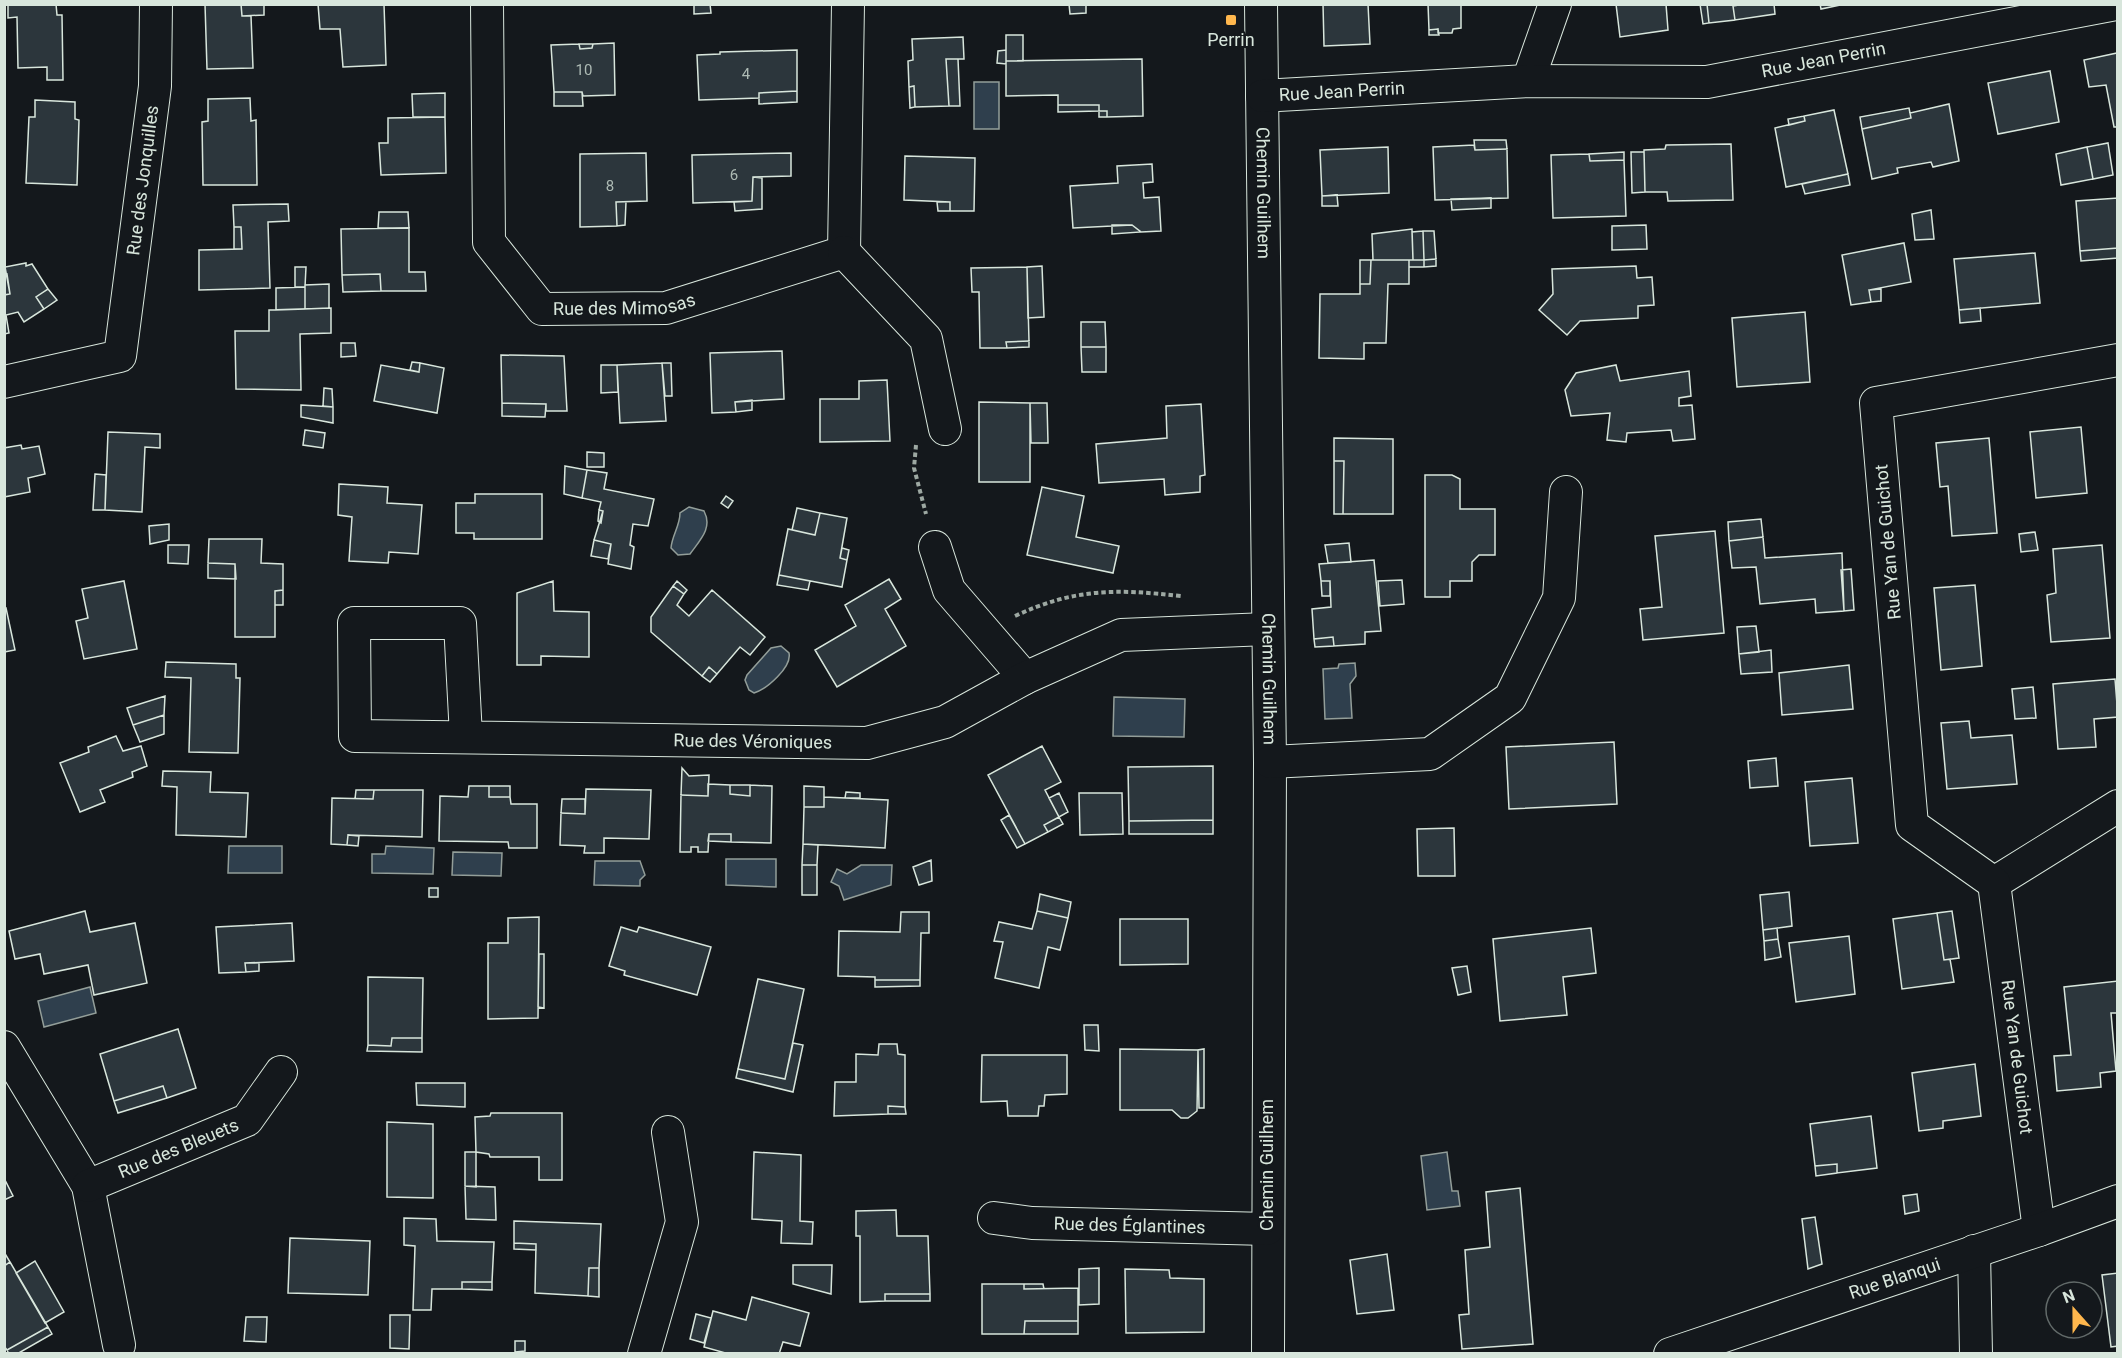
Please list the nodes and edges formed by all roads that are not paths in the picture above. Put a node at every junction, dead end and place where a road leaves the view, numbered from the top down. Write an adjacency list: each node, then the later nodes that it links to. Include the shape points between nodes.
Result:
1 (156, 4): 11 (street, Rue des Jonquilles, via 155,86 120,356)
2 (486, 4): 9 (street, Rue des Mimosas, via 489,242 542,309 666,308)
3 (848, 4): 9 (street)
4 (1261, 4): 8 (street, Chemin Guilhem)
5 (1555, 4): 7 (street)
6 (2116, 4): 7 (street, Rue Jean Perrin, via 1707,82)
7 (1528, 81): 8 (street, Rue Jean Perrin)
8 (1262, 96): 15 (street, Chemin Guilhem)
9 (844, 252): 12 (street, via 926,339)
10 (2118, 360): 20 (street, Rue Yan de Guichot, via 1876,404 1912,825)
11 (4, 382)
12 (945, 429)
13 (1566, 492): 18 (street, via 1559,598 1510,698 1430,754)
14 (935, 547): 16 (street, via 949,590)
15 (1267, 629): 16 (street, Rue des Véroniques, via 1121,635); 18 (street, Chemin Guilhem)
16 (1025, 678): 17 (street, Rue des Véroniques, via 945,722 867,743)
17 (466, 736): 17 (street, Rue des Véroniques, via 355,736 354,623 460,623)
18 (1270, 762): 27 (street, Chemin Guilhem)
19 (2118, 806): 20 (street)
20 (1994, 883): 28 (street, Rue Yan de Guichot)
21 (4, 1047): 24 (street)
22 (281, 1072): 24 (street, Rue des Bleuets, via 246,1120)
23 (668, 1132): 31 (street, via 682,1222)
24 (88, 1186): 30 (street)
25 (2118, 1201): 28 (street, Rue Blanqui)
26 (994, 1218): 27 (street, Rue des Églantines, via 1032,1223)
27 (1267, 1229): 32 (street, Chemin Guilhem)
28 (2039, 1230): 29 (street, Rue Blanqui)
29 (1974, 1251): 33 (street, Rue Blanqui); 34 (street)
30 (122, 1351)
31 (644, 1353)
32 (1268, 1353)
33 (1670, 1353)
34 (1976, 1353)

